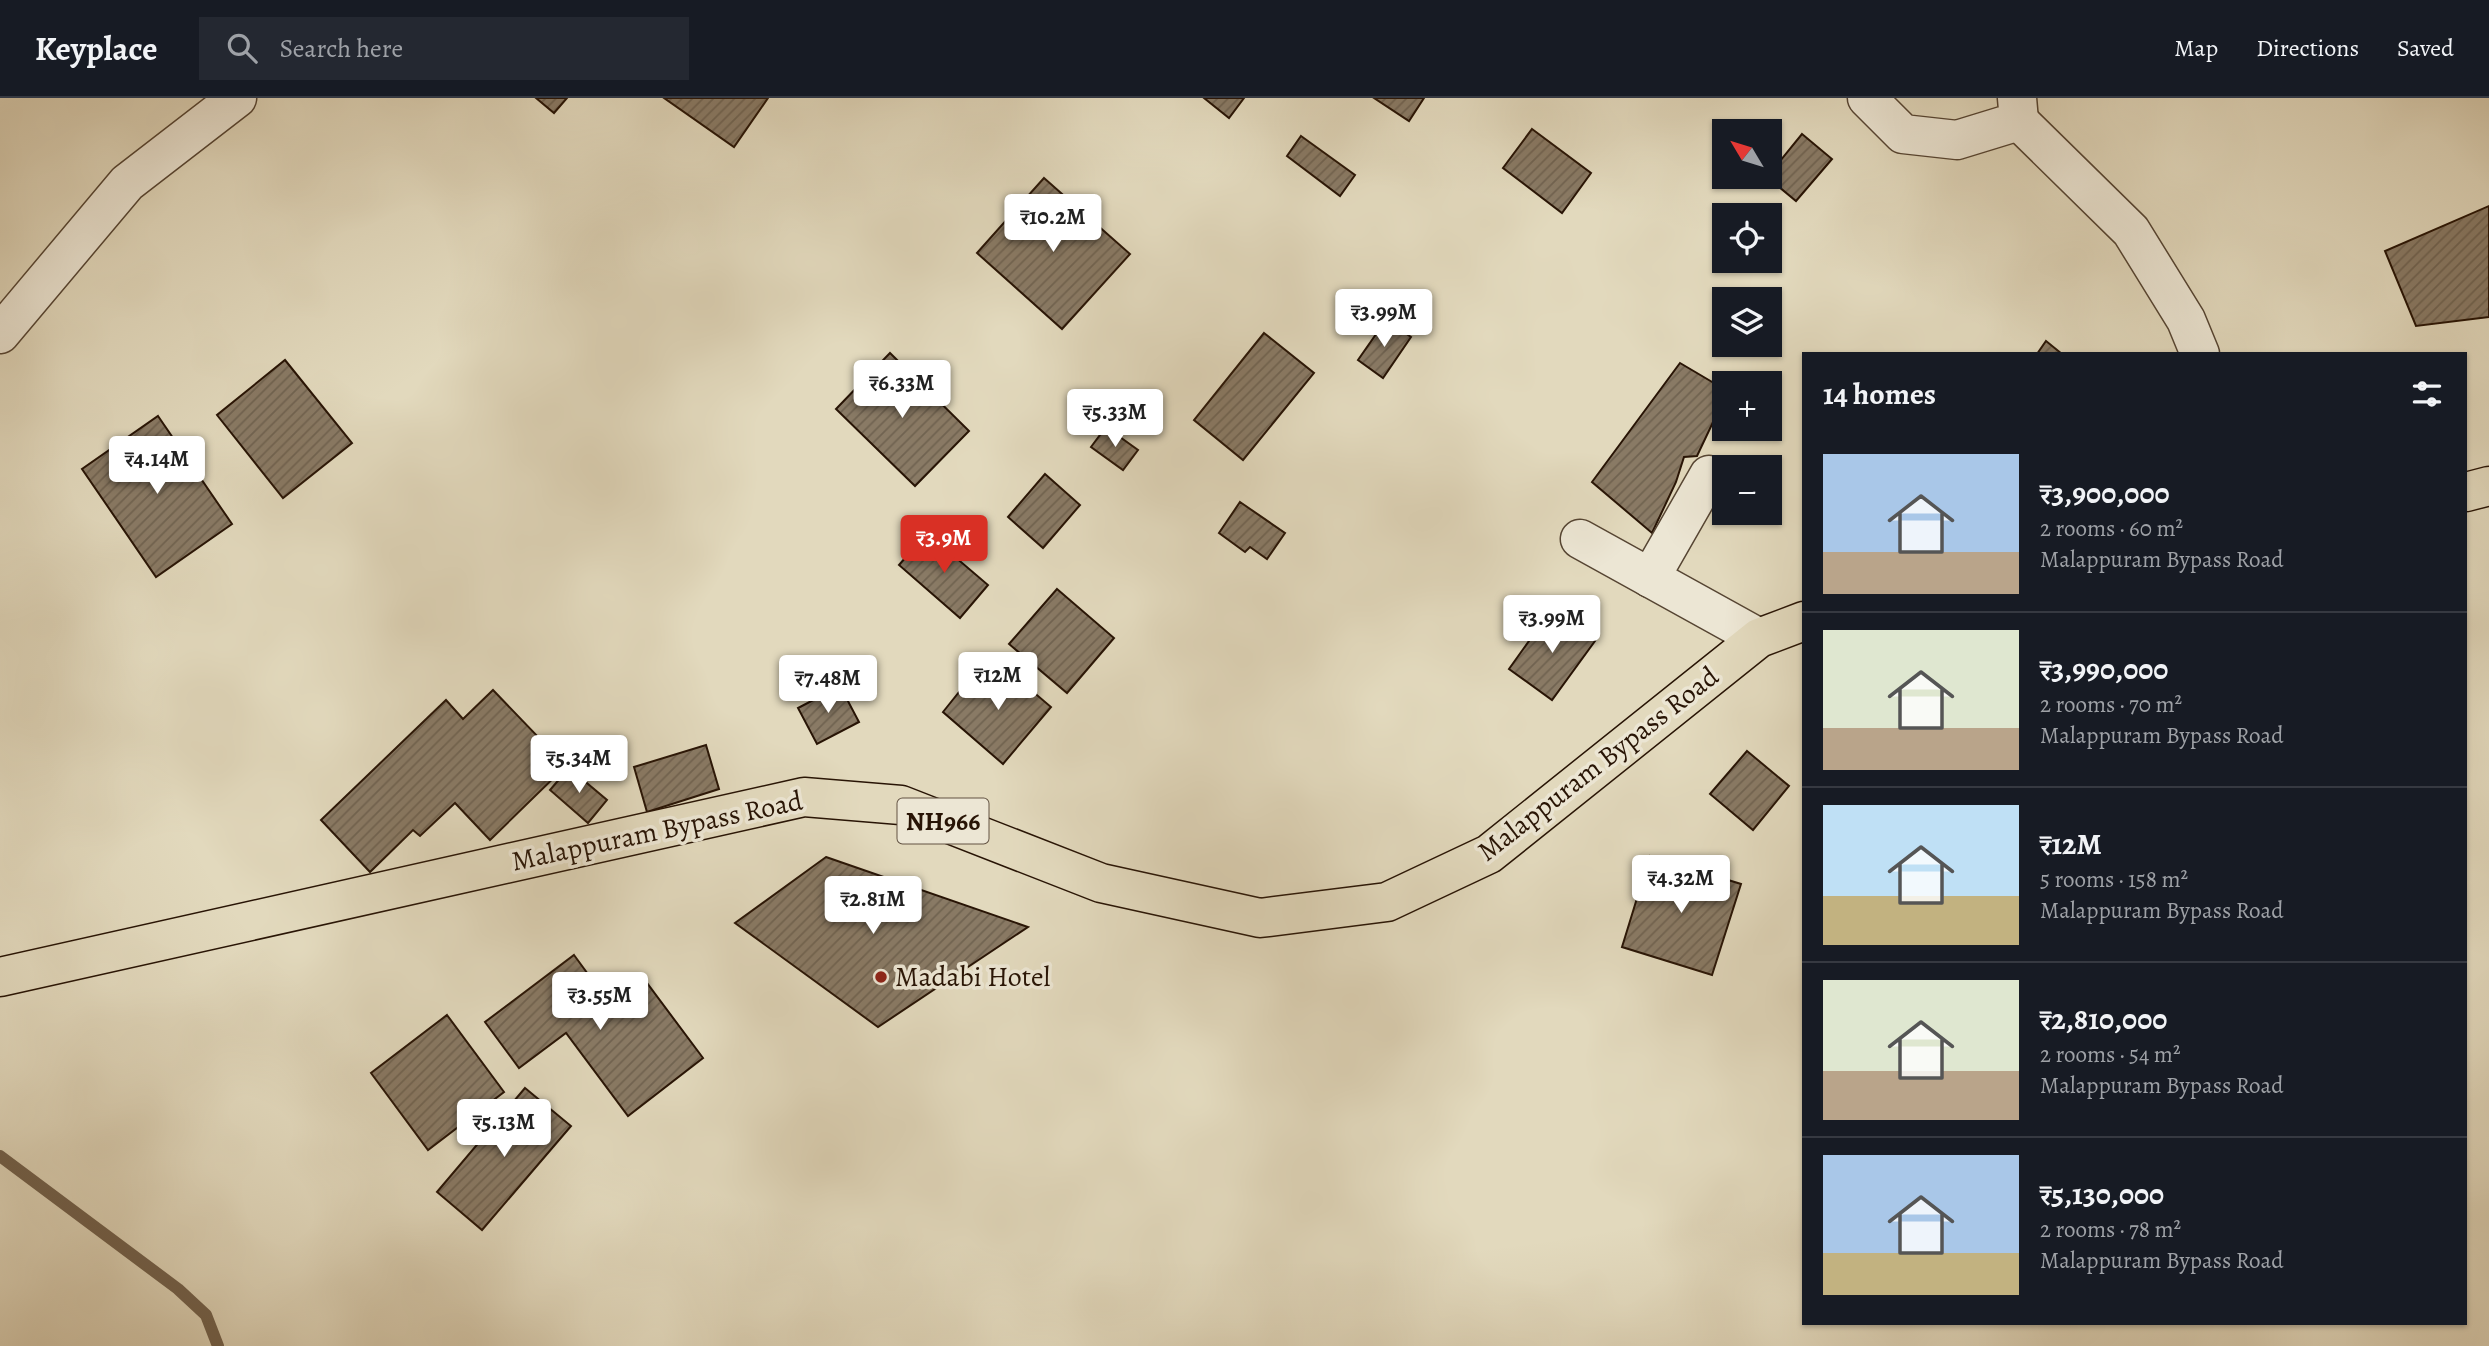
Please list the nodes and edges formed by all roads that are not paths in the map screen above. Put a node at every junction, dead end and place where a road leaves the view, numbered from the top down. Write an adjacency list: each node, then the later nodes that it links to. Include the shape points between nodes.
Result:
1 (237, 98): 4 (street, via 127,183)
2 (1867, 98): 3 (street, via 1903,134 1957,140)
3 (2018, 109): 5 (street, via 2131,231 2186,320)
4 (0, 334)
5 (2199, 352)
6 (1709, 475): 10 (street)
7 (2489, 486): 8 (highway)
8 (2467, 492)
9 (1580, 539): 10 (street)
10 (1650, 578): 12 (street)
11 (1802, 622): 12 (highway, Malappuram Bypass Road / NH966)
12 (1759, 638): 13 (highway, Malappuram Bypass Road / NH966, via 1489,854 1387,902 1260,918 1101,883 901,805 804,797)
13 (0, 977)

